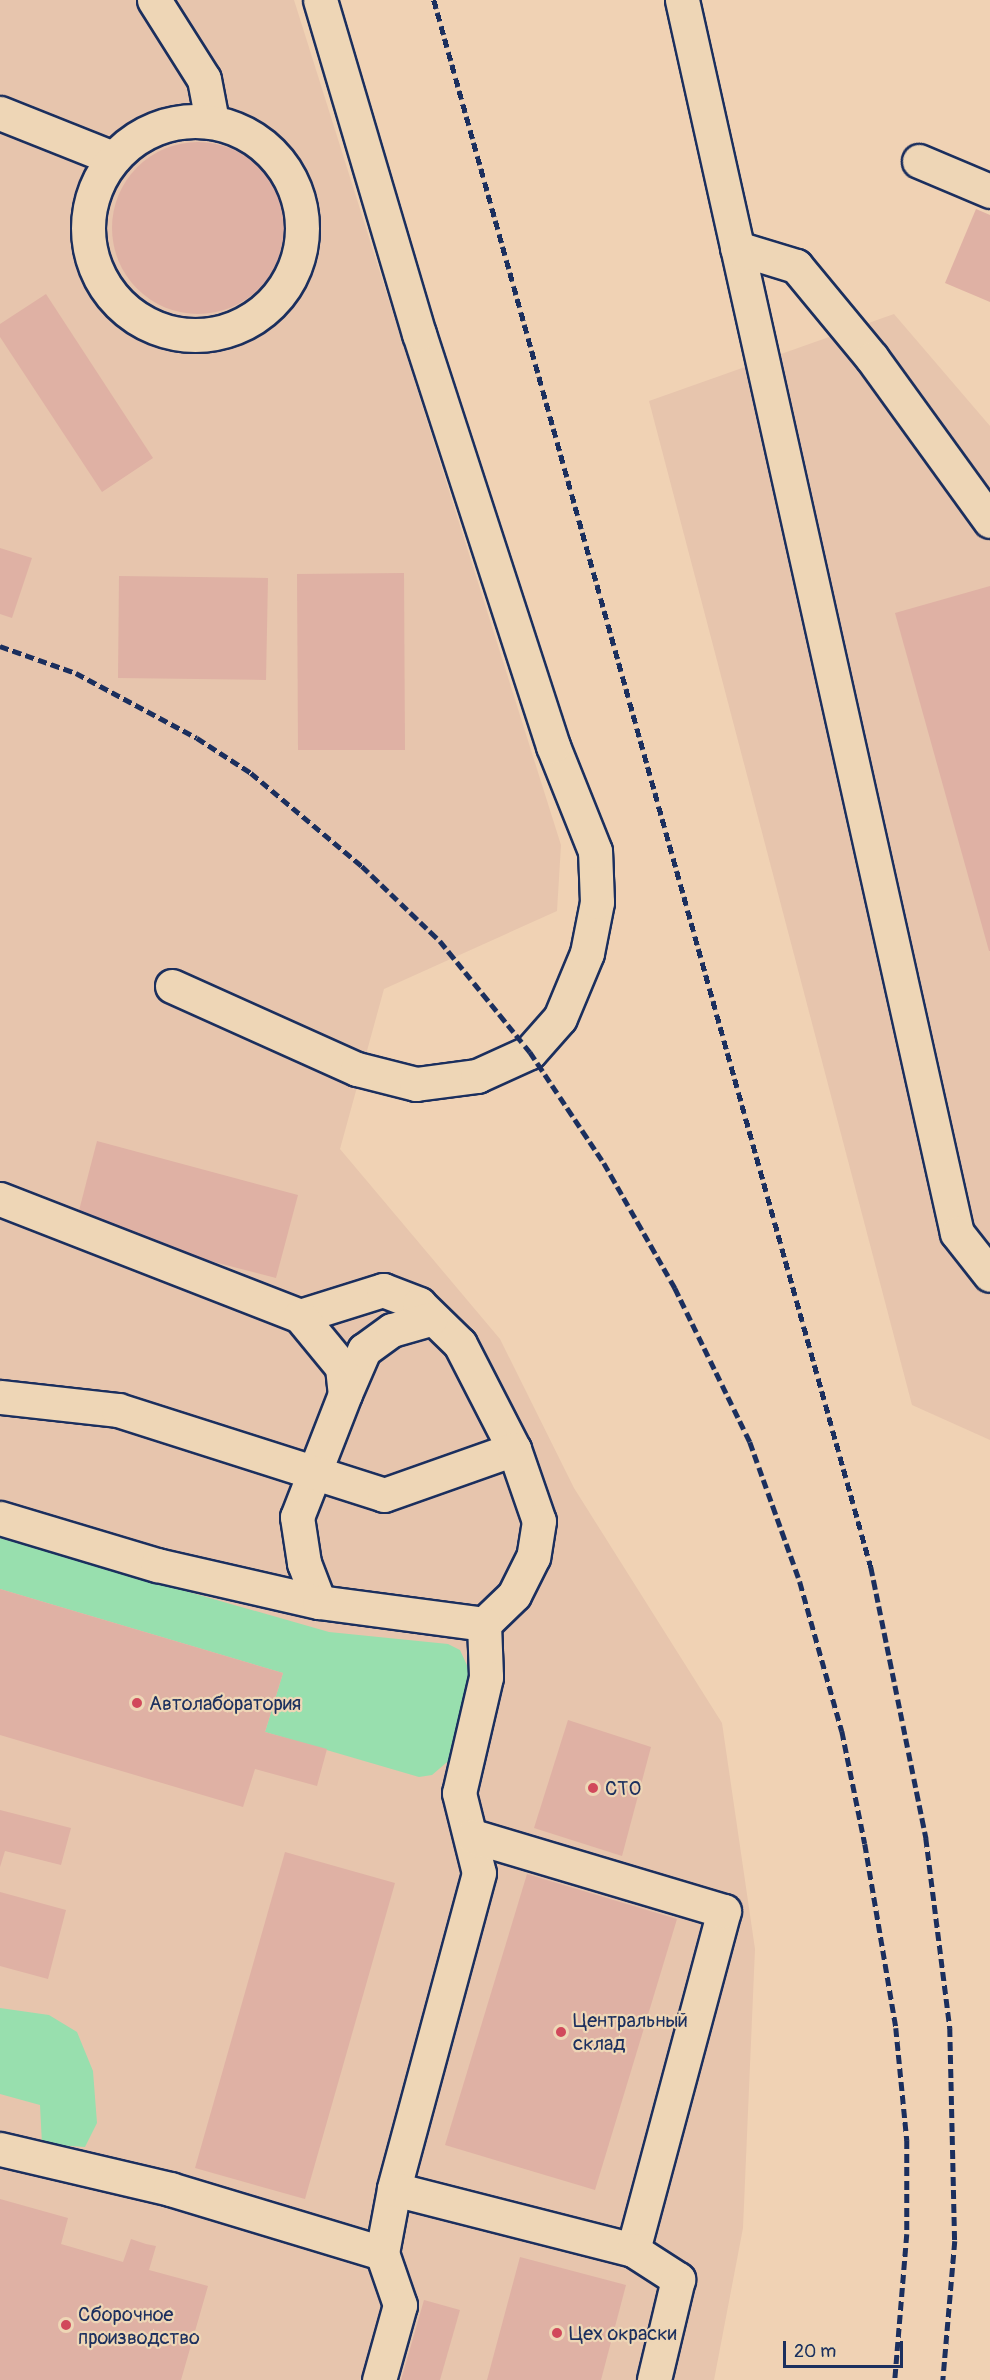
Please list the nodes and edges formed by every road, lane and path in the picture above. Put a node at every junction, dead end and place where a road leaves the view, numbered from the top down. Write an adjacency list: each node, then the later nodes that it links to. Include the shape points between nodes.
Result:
1 (154, 0): 5 (lane, via 204,80)
2 (320, 0): 11 (lane, via 419,334 553,746 595,851 597,902 587,953 560,1018 530,1052 477,1076 416,1084 357,1069)
3 (682, 0): 9 (lane)
4 (0, 112): 6 (lane)
5 (212, 121): 6 (lane, via 158,128); 6 (lane, via 250,135 281,162 300,198 304,238 287,285 268,309 233,331 193,337 153,329 113,298 96,273 87,233 92,193)
6 (113, 158)
7 (919, 161): 8 (lane)
8 (990, 191)
9 (737, 248): 10 (lane, via 796,266 872,358); 13 (lane, via 957,1233)
10 (990, 521)
11 (172, 986)
12 (0, 1199): 14 (lane)
13 (990, 1275)
14 (300, 1316): 15 (lane, via 383,1290 419,1304); 16 (lane, via 342,1367)
15 (430, 1320): 16 (lane, via 392,1329 364,1350); 18 (lane, via 460,1344)
16 (345, 1394): 19 (lane)
17 (0, 1397): 19 (lane, via 118,1410)
18 (514, 1449): 19 (lane, via 384,1495); 22 (lane, via 539,1521 534,1548 514,1595)
19 (317, 1477): 21 (lane, via 297,1516 304,1563)
20 (0, 1518): 21 (lane, via 157,1565)
21 (319, 1602): 22 (lane)
22 (484, 1624): 23 (lane, via 486,1677 459,1793)
23 (472, 1836): 25 (lane, via 479,1873); 26 (lane, via 724,1911)
24 (0, 2149): 27 (lane, via 170,2189)
25 (394, 2188): 26 (lane); 27 (lane)
26 (633, 2250): 29 (lane, via 678,2279)
27 (382, 2253): 28 (lane, via 400,2305)
28 (379, 2380)
29 (654, 2380)

